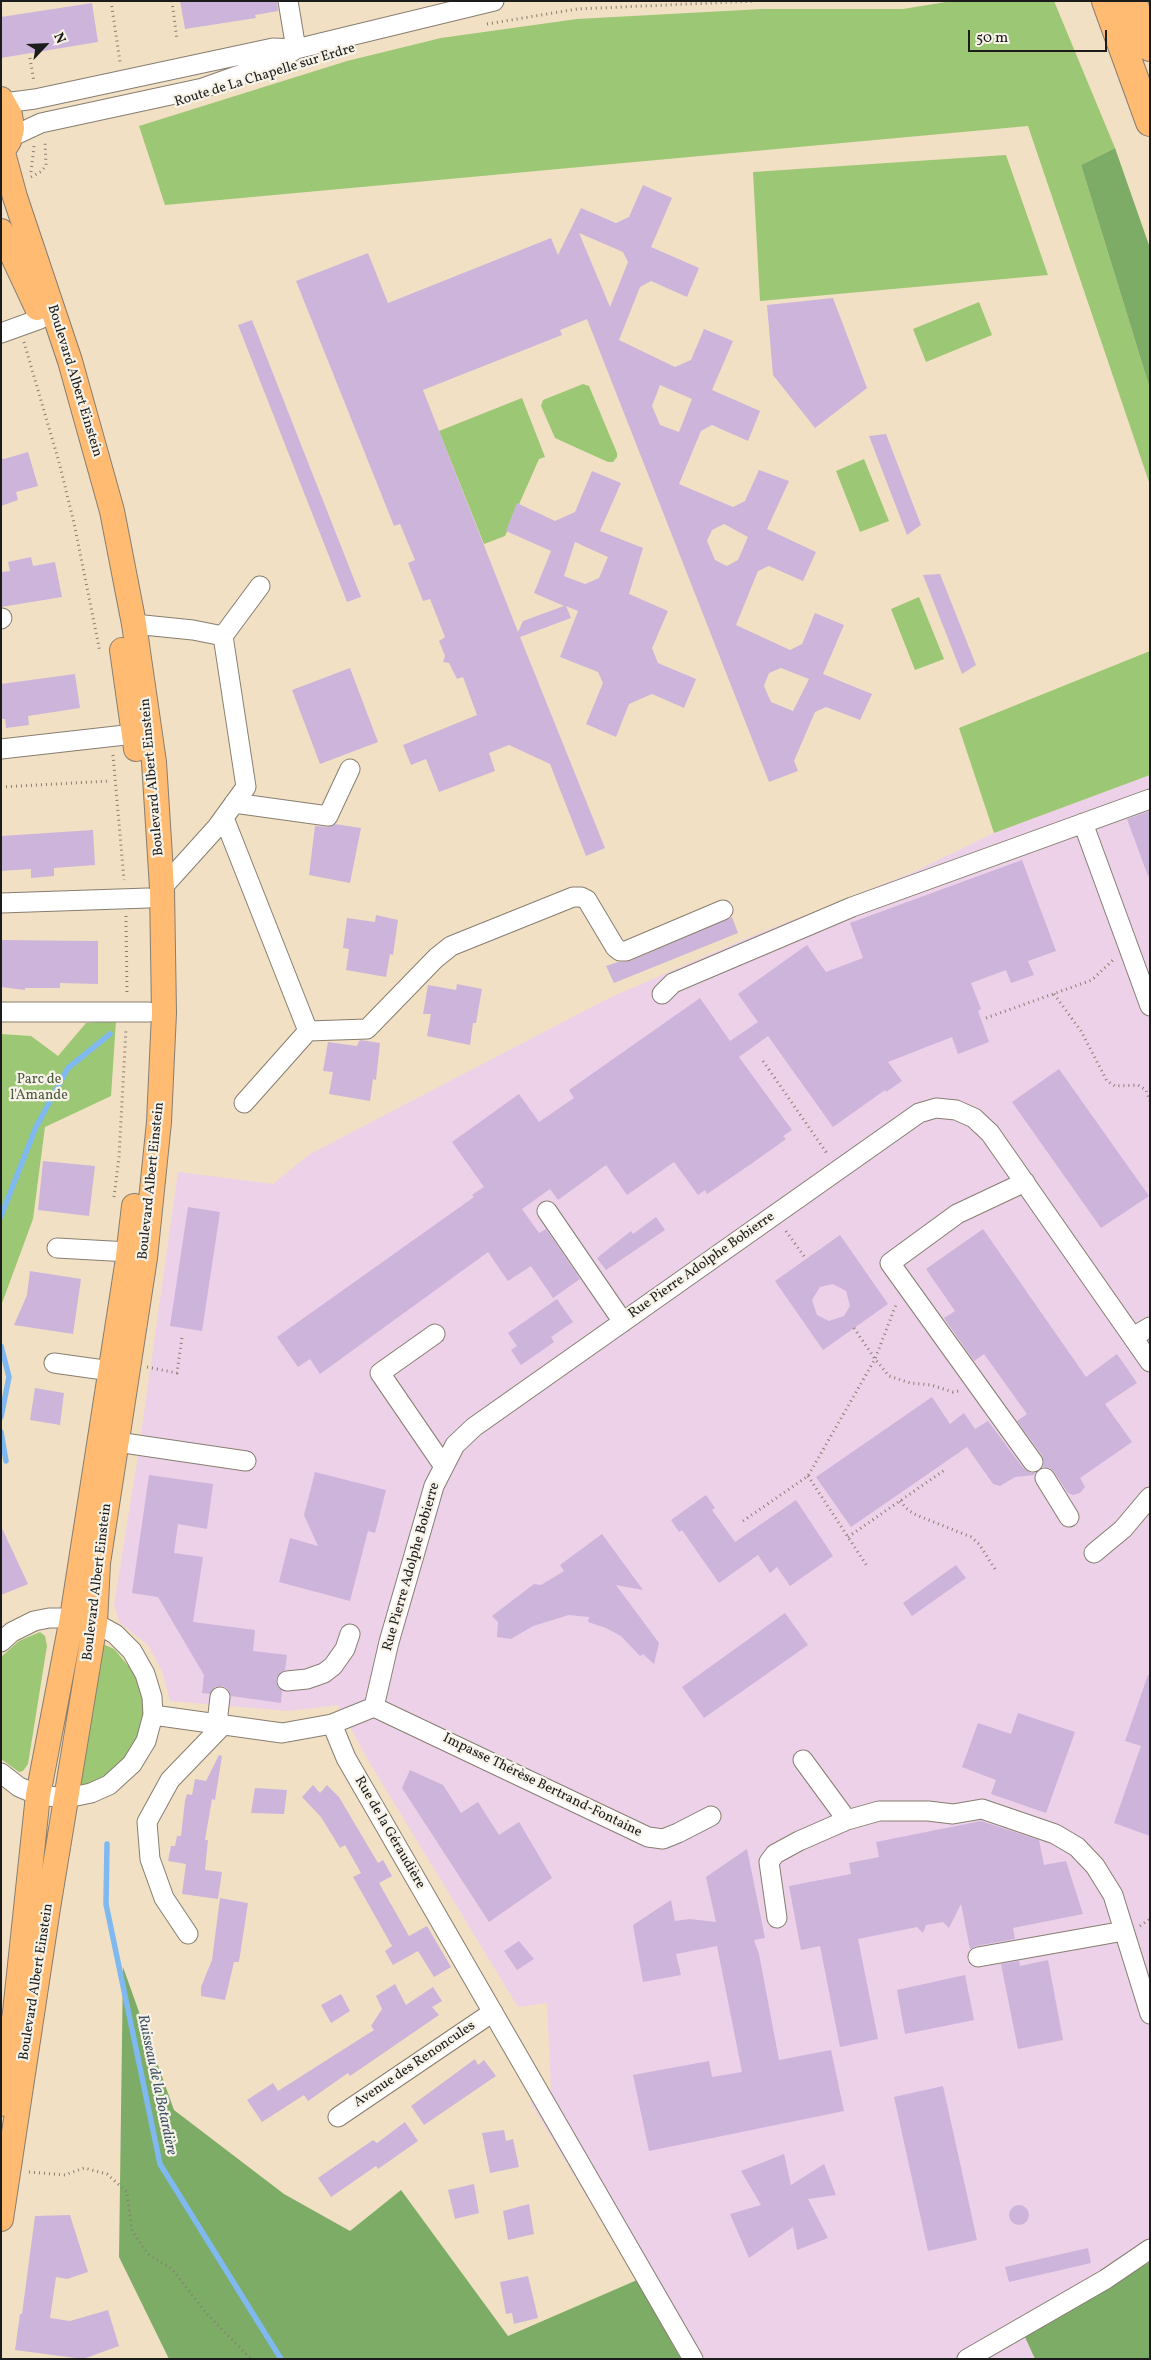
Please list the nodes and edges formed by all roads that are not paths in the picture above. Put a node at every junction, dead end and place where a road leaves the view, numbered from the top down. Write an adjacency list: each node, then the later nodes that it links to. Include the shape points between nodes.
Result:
1 (288, 1): 7 (street)
2 (494, 1): 5 (street, Route de La Chapelle sur Erdre)
3 (1106, 1): 9 (highway)
4 (1132, 1): 6 (highway)
5 (472, 3): 7 (street, Route de La Chapelle sur Erdre)
6 (1150, 47)
7 (296, 49): 8 (street, Route de La Chapelle sur Erdre, via 273,48 35,99); 10 (street, Route de La Chapelle sur Erdre, via 276,62 203,88 41,123)
8 (3, 101): 10 (main road, Boulevard Albert Einstein, via 11,119)
9 (1150, 122)
10 (5, 148): 15 (main road, Boulevard Albert Einstein, via 15,197 70,361 110,502)
11 (1, 231): 12 (main road, Boulevard Albert Einstein)
12 (40, 319): 13 (street); 17 (main road, Boulevard Albert Einstein, via 99,524 121,638)
13 (10, 330)
14 (260, 586): 16 (street)
15 (134, 624): 16 (street); 23 (main road, Boulevard Albert Einstein, via 154,762)
16 (223, 636): 21 (street, via 246,786)
17 (123, 735): 18 (street); 23 (main road, Boulevard Albert Einstein, via 138,767)
18 (1, 749)
19 (350, 769): 21 (street, via 328,816)
20 (1150, 799): 22 (street)
21 (229, 810): 23 (street); 30 (street)
22 (1083, 823): 26 (street, via 852,907 673,983); 27 (street)
23 (145, 895): 24 (street); 29 (main road, Boulevard Albert Einstein); 42 (main road, Boulevard Albert Einstein, via 164,1013 159,1122 145,1258)
24 (1, 903)
25 (723, 910): 30 (street, via 620,951 587,900 573,897 451,946 367,1029)
26 (662, 994)
27 (1150, 1006)
28 (1, 1012): 29 (street)
29 (138, 1012): 35 (main road, Boulevard Albert Einstein, via 144,1120)
30 (308, 1030): 31 (street)
31 (244, 1103)
32 (1025, 1182): 36 (street, Rue Pierre Adolphe Bobierre, via 990,1133 974,1118 956,1110 936,1108 919,1113); 39 (street, Rue Pierre Adolphe Bobierre); 45 (street, via 957,1214 890,1263)
33 (546, 1211): 36 (street)
34 (57, 1248): 35 (street)
35 (129, 1252): 42 (main road, Boulevard Albert Einstein)
36 (623, 1322): 46 (street, Rue Pierre Adolphe Bobierre, via 474,1427 455,1445)
37 (1150, 1327): 39 (street)
38 (435, 1334): 46 (street, via 380,1373)
39 (1133, 1338): 40 (street, Rue Pierre Adolphe Bobierre)
40 (1150, 1362)
41 (54, 1363): 42 (street)
42 (120, 1368): 43 (main road, Boulevard Albert Einstein); 51 (main road, Boulevard Albert Einstein)
43 (116, 1442): 44 (street); 52 (main road, Boulevard Albert Einstein, via 98,1564)
44 (246, 1461)
45 (1034, 1462)
46 (443, 1466): 57 (street, Rue Pierre Adolphe Bobierre, via 434,1486 389,1642)
47 (1045, 1478): 49 (street)
48 (1150, 1497): 50 (street, via 1123,1529)
49 (1069, 1516)
50 (1094, 1553)
51 (72, 1618): 52 (street); 54 (street, via 34,1621 12,1632); 63 (main road, Boulevard Albert Einstein)
52 (95, 1623): 58 (street, via 115,1634 132,1651 145,1674); 64 (main road, Boulevard Albert Einstein)
53 (350, 1634): 55 (street, via 345,1648 324,1673 307,1679)
54 (1, 1642)
55 (286, 1680)
56 (220, 1696): 59 (street)
57 (374, 1707): 60 (street); 65 (street, Impasse Thérèse Bertrand-Fontaine, via 648,1837 662,1839)
58 (153, 1715): 59 (street); 64 (street, via 141,1754 122,1776 92,1794)
59 (221, 1723): 60 (street, via 282,1733); 69 (street, via 170,1780 147,1822 150,1859 164,1898)
60 (332, 1724): 72 (street, Rue de la Géraudière, via 346,1758)
61 (803, 1760): 66 (street)
62 (1, 1774): 63 (street)
63 (38, 1795): 64 (street); 71 (main road, Boulevard Albert Einstein)
64 (67, 1798): 76 (main road, Boulevard Albert Einstein)
65 (711, 1816)
66 (846, 1820): 67 (street, via 798,1841 775,1854 769,1862); 68 (street, via 879,1811 953,1814 982,1810 1055,1834 1077,1847 1095,1866 1113,1896)
67 (777, 1918)
68 (1124, 1930): 70 (street); 73 (street)
69 (188, 1934)
70 (978, 1958)
71 (8, 2011): 74 (main road, Boulevard Albert Einstein)
72 (493, 2012): 75 (street, Avenue des Renoncules); 78 (street, Rue de la Géraudière)
73 (1150, 2014)
74 (1, 2104)
75 (338, 2117)
76 (1, 2219)
77 (1150, 2249): 79 (street, via 1106,2279)
78 (693, 2359)
79 (968, 2359)

